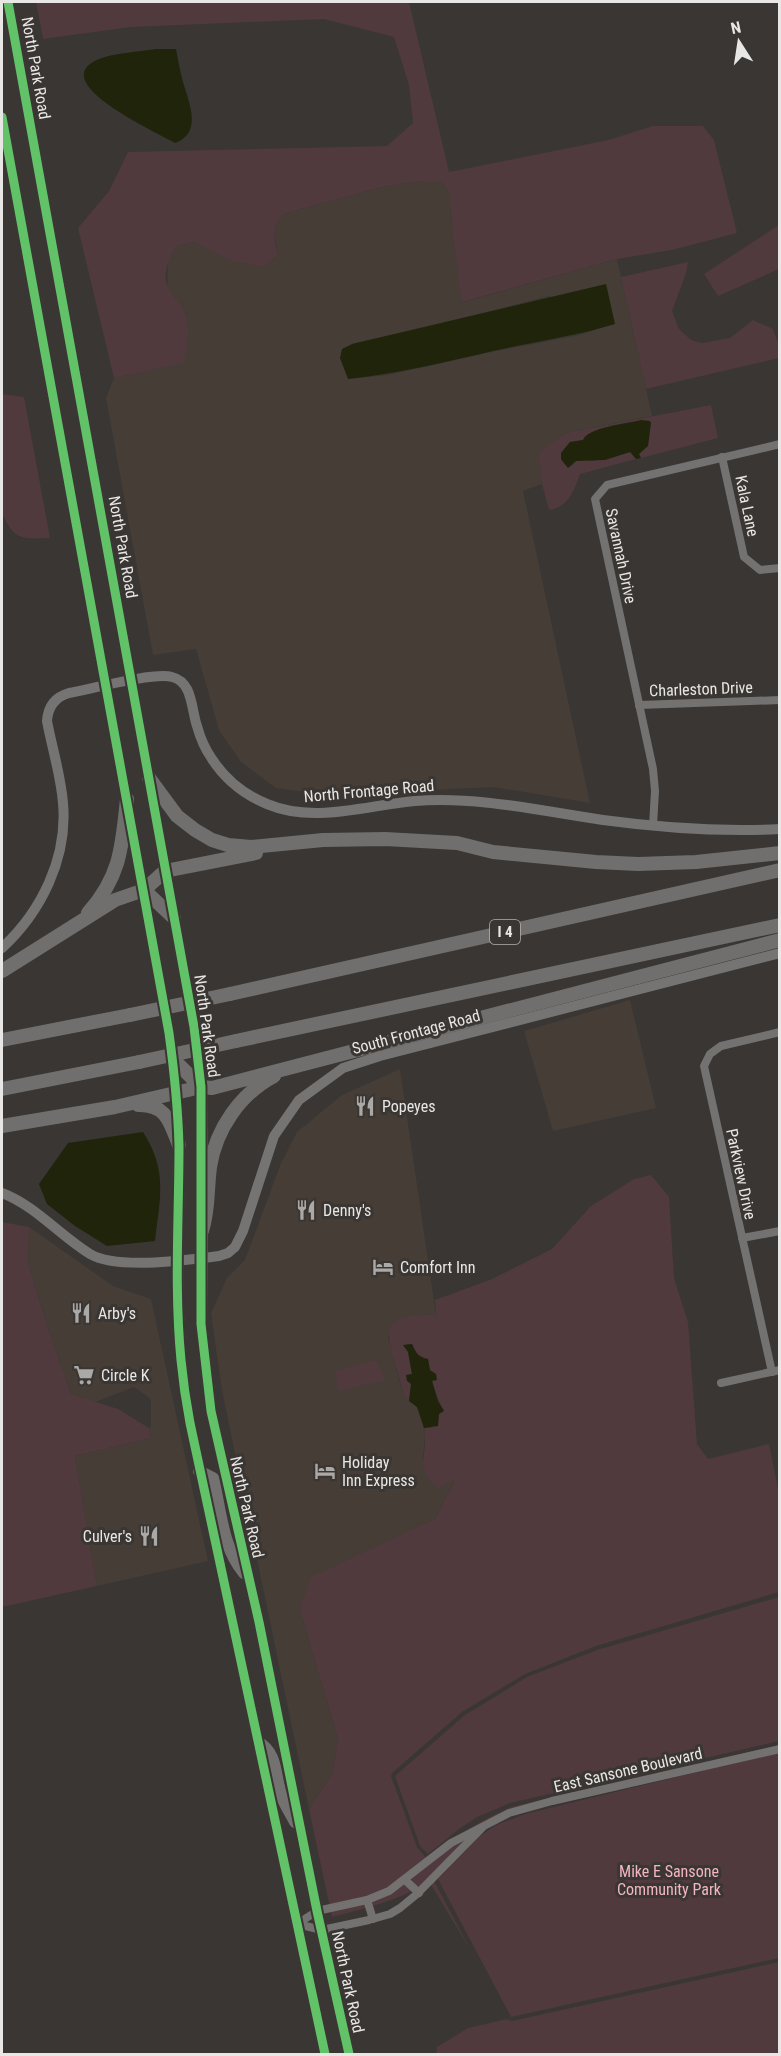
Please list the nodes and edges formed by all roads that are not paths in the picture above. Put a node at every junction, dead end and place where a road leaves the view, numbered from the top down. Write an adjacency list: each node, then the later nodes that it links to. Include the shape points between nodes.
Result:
1 (8, 2): 6 (main road, North Park Road)
2 (2, 117): 7 (main road)
3 (780, 444): 4 (street, Savannah Drive)
4 (722, 457): 5 (street, Kala Lane, via 744,557 760,570); 9 (street, Savannah Drive, via 607,485 595,499)
5 (780, 568)
6 (131, 681): 7 (street, North Frontage Road); 10 (main road, North Park Road); 12 (street, North Frontage Road, via 162,675 178,679 189,693 200,735 212,759 244,792 280,809 312,813 449,800)
7 (106, 686): 11 (main road); 23 (street, North Frontage Road, via 59,696 47,712 63,806 60,846 42,899)
8 (780, 700): 9 (street, Charleston Drive)
9 (639, 705): 12 (street, Charleston Drive, via 654,780)
10 (149, 778): 14 (highway, via 177,816 212,840 228,845 385,839 457,843); 17 (main road, North Park Road)
11 (127, 799): 18 (main road); 20 (highway, via 121,855 115,872 96,904)
12 (653, 826): 13 (street, North Frontage Road)
13 (780, 829)
14 (483, 849): 15 (highway, via 638,864); 17 (highway, via 386,844 316,846 240,855)
15 (780, 853)
16 (780, 870): 27 (highway, I 4, bridge, via 230,994)
17 (165, 871): 18 (highway); 19 (main road, North Park Road)
18 (144, 890): 19 (highway); 20 (highway, via 115,900); 28 (main road)
19 (174, 918): 30 (main road, North Park Road)
20 (79, 922): 25 (highway)
21 (780, 924): 31 (highway, bridge)
22 (780, 940): 29 (highway)
23 (2, 948)
24 (780, 953): 40 (street, South Frontage Road, via 343,1068 299,1100 274,1136 235,1247 219,1256)
25 (2, 971)
26 (780, 1032): 39 (street, Parkview Drive, via 721,1046 710,1054 704,1066)
27 (2, 1040)
28 (173, 1059): 30 (highway); 32 (main road)
29 (288, 1069): 30 (highway, via 212,1088); 37 (highway, via 251,1092 224,1125 210,1167 208,1215)
30 (201, 1087): 32 (highway); 37 (main road, North Park Road)
31 (2, 1089)
32 (176, 1093): 33 (highway); 35 (main road)
33 (115, 1107): 34 (highway); 35 (highway, via 151,1105 158,1109 168,1118)
34 (2, 1126)
35 (179, 1145): 41 (main road)
36 (2, 1193): 41 (street, South Frontage Road, via 99,1258)
37 (202, 1231): 40 (main road, North Park Road)
38 (780, 1231): 39 (street)
39 (742, 1238): 42 (street, Parkview Drive)
40 (201, 1258): 41 (street, South Frontage Road); 45 (main road, North Park Road, via 201,1326 210,1411)
41 (177, 1260): 44 (main road, via 181,1361)
42 (776, 1371): 43 (street)
43 (721, 1383)
44 (200, 1471): 45 (main road, via 213,1479 228,1547); 46 (main road)
45 (247, 1577): 49 (main road, North Park Road)
46 (258, 1742): 49 (main road, via 274,1759 282,1796); 55 (main road)
47 (780, 1749): 48 (street, East Sansone Boulevard, via 552,1801 508,1813)
48 (485, 1825): 50 (street, East Sansone Boulevard, via 451,1843); 51 (street, East Sansone Boulevard)
49 (302, 1834): 53 (main road, North Park Road)
50 (405, 1880): 51 (street); 52 (street, East Sansone Boulevard)
51 (418, 1893): 54 (street, East Sansone Boulevard, via 400,1908)
52 (367, 1900): 53 (street, East Sansone Boulevard); 54 (street)
53 (317, 1911): 55 (street, East Sansone Boulevard); 56 (main road, North Park Road)
54 (373, 1919): 56 (street, East Sansone Boulevard)
55 (297, 1924): 56 (street, East Sansone Boulevard); 57 (main road)
56 (322, 1930): 58 (main road, North Park Road)
57 (326, 2055)
58 (349, 2055)

